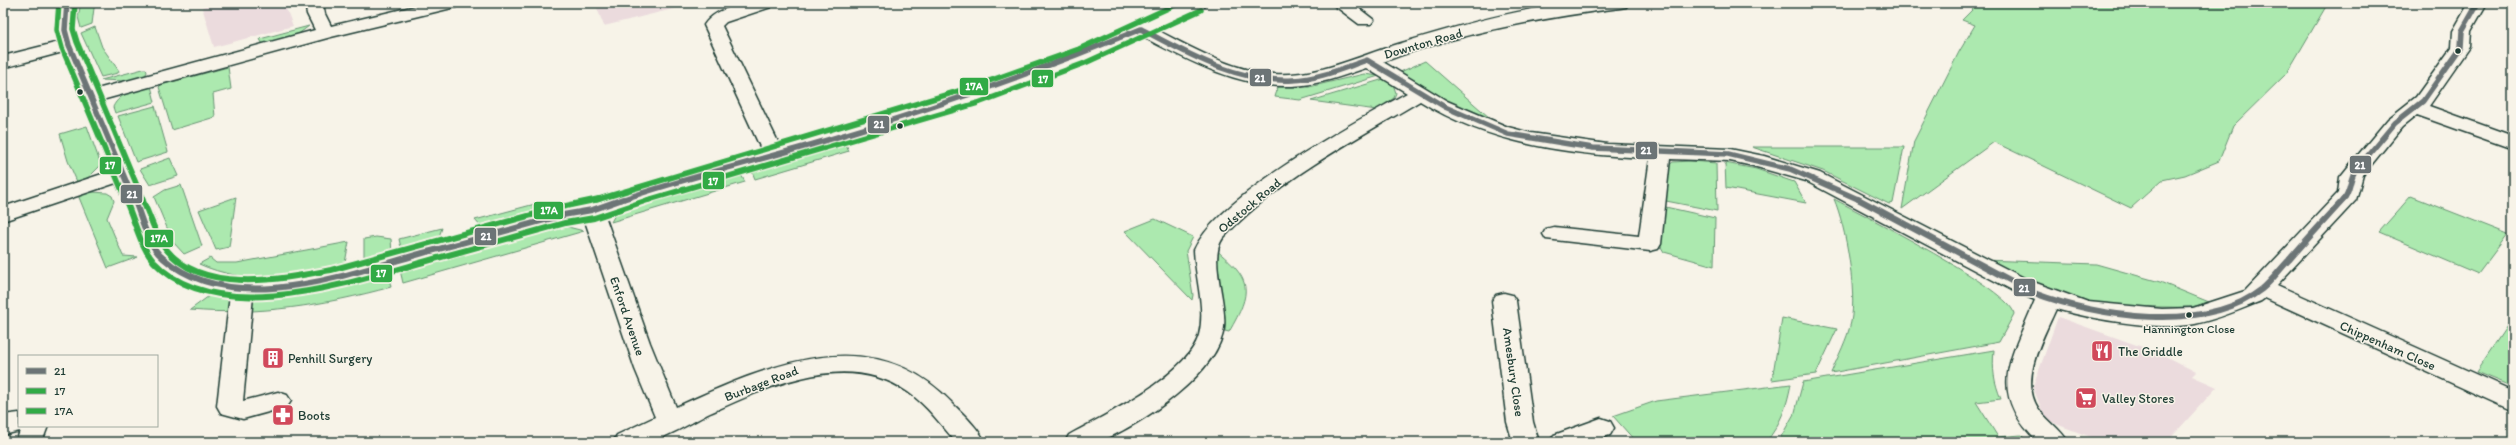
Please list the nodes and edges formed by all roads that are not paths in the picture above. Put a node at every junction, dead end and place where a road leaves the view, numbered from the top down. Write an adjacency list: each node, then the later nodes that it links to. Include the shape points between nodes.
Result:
1 (67, 3): 12 (street, via 65,30)
2 (314, 3): 11 (street, via 316,14)
3 (450, 3): 11 (street)
4 (765, 3): 20 (street, via 720,18 713,25)
5 (1198, 3): 10 (street)
6 (1340, 3): 9 (street)
7 (1620, 3): 13 (street, Downton Road, via 1559,11 1443,36)
8 (2478, 3): 17 (street, via 2462,30 2461,47)
9 (1365, 20)
10 (1141, 29): 13 (street, Downton Road, via 1195,55 1248,74 1271,79 1311,78); 20 (street, via 1075,58 975,95)
11 (326, 33): 16 (street)
12 (69, 45): 14 (street); 16 (street, via 76,67)
13 (1366, 60): 15 (street)
14 (3, 62)
15 (1420, 93): 19 (street, via 1467,118 1528,139 1566,146); 39 (street, Odstock Road, via 1306,160 1221,227 1208,241 1205,250 1212,316 1210,335 1198,358 1172,386)
16 (91, 97): 21 (street)
17 (2416, 108): 18 (street); 26 (street, via 2395,124 2351,177 2348,195)
18 (2513, 143)
19 (1661, 152): 24 (street, via 1650,244); 27 (street, via 1738,156 1813,177)
20 (774, 154): 22 (street)
21 (122, 174): 23 (street); 25 (street, via 160,256 173,268 205,283)
22 (592, 210): 25 (street, via 563,215 343,277 302,285); 31 (street, Enford Avenue, via 632,331)
23 (3, 214)
24 (1554, 234)
25 (242, 288): 29 (street, via 230,406 243,410)
26 (2263, 288): 27 (street, via 2236,304 2193,316 2162,317 2088,310); 30 (street, Chippenham Close)
27 (2048, 298): 42 (street, via 2018,379 2020,396 2030,416)
28 (1504, 301): 40 (street, Amesbury Close, via 1520,422)
29 (278, 401)
30 (2513, 402)
31 (670, 420): 37 (street, Burbage Road); 38 (street, Burbage Road, via 769,377 804,366 850,364 872,367 908,380 926,392)
32 (18, 422): 33 (street)
33 (3, 425)
34 (35, 427): 36 (street)
35 (1601, 428): 41 (street)
36 (29, 442)
37 (626, 442)
38 (972, 442)
39 (1078, 442)
40 (1526, 442)
41 (1563, 442)
42 (2055, 442)

